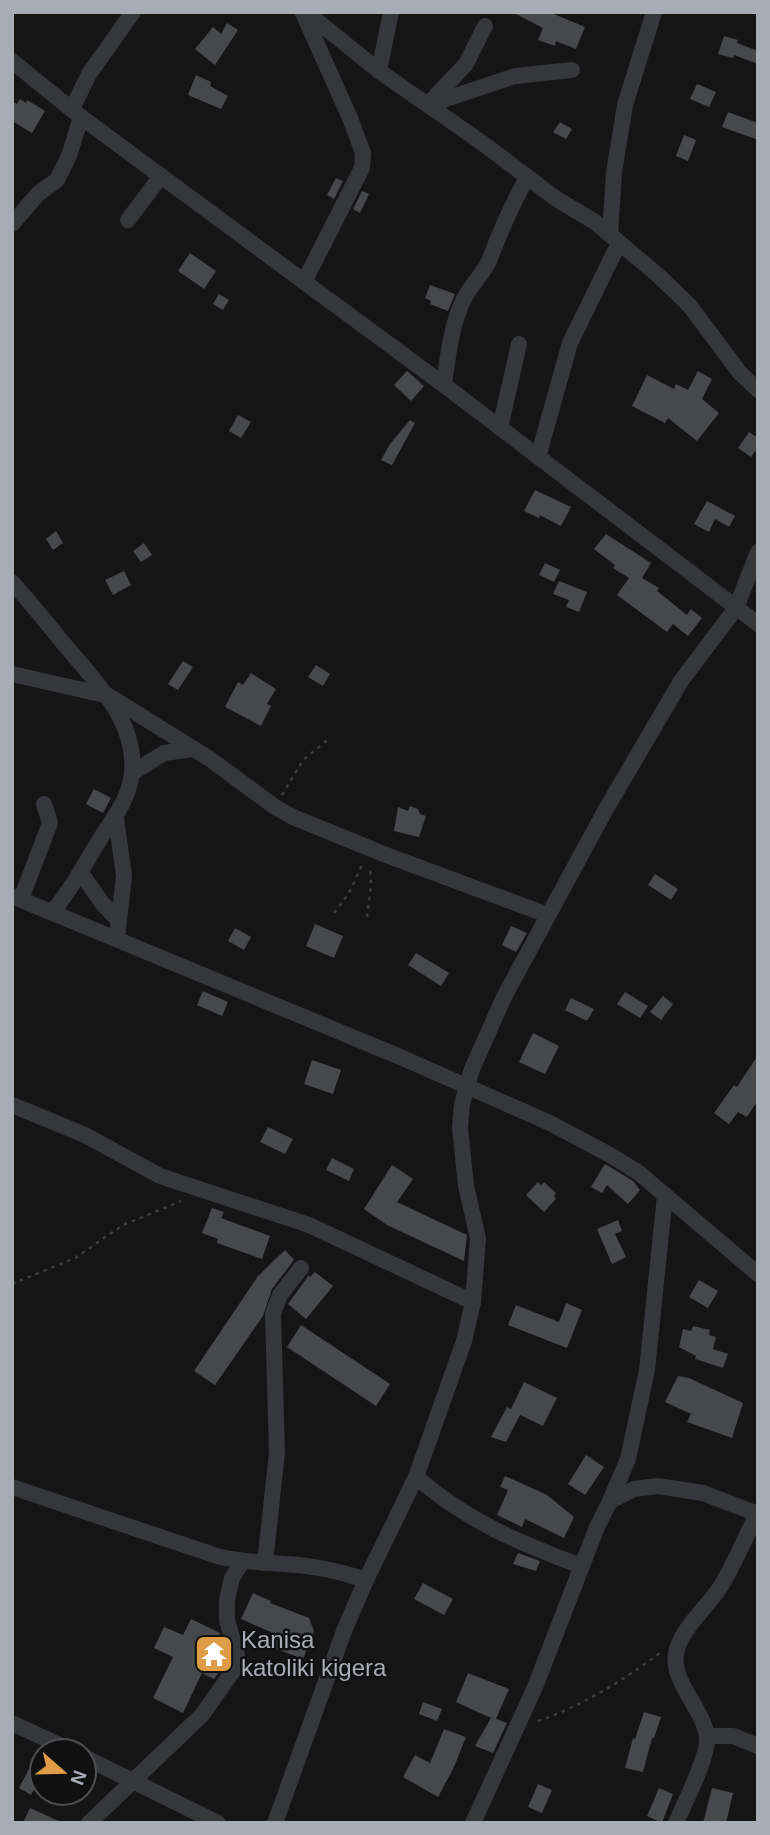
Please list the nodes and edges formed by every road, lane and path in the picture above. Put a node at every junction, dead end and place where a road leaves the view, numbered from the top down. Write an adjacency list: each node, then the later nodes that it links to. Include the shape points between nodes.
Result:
1 (133, 12): 10 (street, via 89,75)
2 (304, 12): 8 (street); 16 (street, via 363,158)
3 (391, 12): 8 (street)
4 (654, 12): 15 (street, via 625,105 614,172)
5 (485, 26): 9 (street, via 466,64)
6 (12, 61): 10 (street)
7 (572, 70): 9 (street, via 515,76)
8 (379, 71): 9 (street)
9 (428, 104): 12 (street)
10 (76, 113): 11 (street); 14 (street, via 72,147 57,180)
11 (161, 176): 13 (street); 16 (street)
12 (527, 177): 15 (street); 18 (street, via 488,262 462,303)
13 (128, 220)
14 (12, 224)
15 (615, 239): 19 (street, via 690,306); 21 (street, via 570,343)
16 (304, 282): 18 (street)
17 (519, 344): 20 (street)
18 (444, 385): 20 (street)
19 (758, 390)
20 (500, 428): 21 (street)
21 (538, 457): 24 (street)
22 (758, 552): 24 (street)
23 (12, 582): 27 (street)
24 (736, 608): 25 (street); 39 (street, via 648,733)
25 (758, 624)
26 (12, 674): 27 (street)
27 (109, 696): 29 (street); 30 (street, via 127,734)
28 (330, 738): 32 (path, via 303,760)
29 (193, 749): 30 (street, via 164,753); 32 (street)
30 (132, 773): 33 (street)
31 (44, 804): 36 (street, via 51,823)
32 (275, 807): 34 (street)
33 (116, 818): 35 (street); 41 (street, via 124,876)
34 (366, 850): 38 (path, via 349,893); 39 (street); 40 (path, via 371,886)
35 (81, 873): 37 (street); 41 (street)
36 (16, 897): 37 (street)
37 (53, 911): 41 (street)
38 (334, 913)
39 (548, 915): 42 (street, via 483,1042)
40 (367, 916)
41 (118, 930): 42 (street)
42 (466, 1086): 45 (street, via 612,1156); 49 (street, via 460,1128 478,1238)
43 (12, 1105): 44 (street, via 85,1135 160,1176)
44 (203, 1189): 48 (path, via 123,1224 75,1258); 49 (street, via 309,1225)
45 (665, 1195): 47 (street); 52 (street, via 647,1370 628,1459)
46 (302, 1268): 55 (street, via 280,1295 273,1314 277,1453)
47 (758, 1274)
48 (12, 1284)
49 (473, 1302): 50 (street, via 464,1341)
50 (416, 1477): 56 (street, via 482,1524); 57 (street)
51 (12, 1487): 54 (street)
52 (610, 1501): 53 (street, via 634,1489 658,1486 703,1493); 56 (street)
53 (757, 1514): 61 (street, via 721,1587 685,1634 676,1656 678,1674)
54 (242, 1562): 55 (street); 65 (street, via 227,1600 227,1620 237,1655 233,1671 202,1715)
55 (265, 1563): 57 (street, via 312,1566)
56 (581, 1566): 60 (street)
57 (366, 1580): 68 (street)
58 (660, 1653): 60 (path, via 578,1705)
59 (12, 1723): 62 (street)
60 (517, 1727): 69 (street)
61 (707, 1736): 63 (street, via 733,1737); 70 (street)
62 (42, 1737)
63 (758, 1746)
64 (98, 1764): 65 (street)
65 (134, 1782): 66 (street); 67 (street)
66 (89, 1823)
67 (218, 1823)
68 (275, 1823)
69 (473, 1823)
70 (676, 1823)

